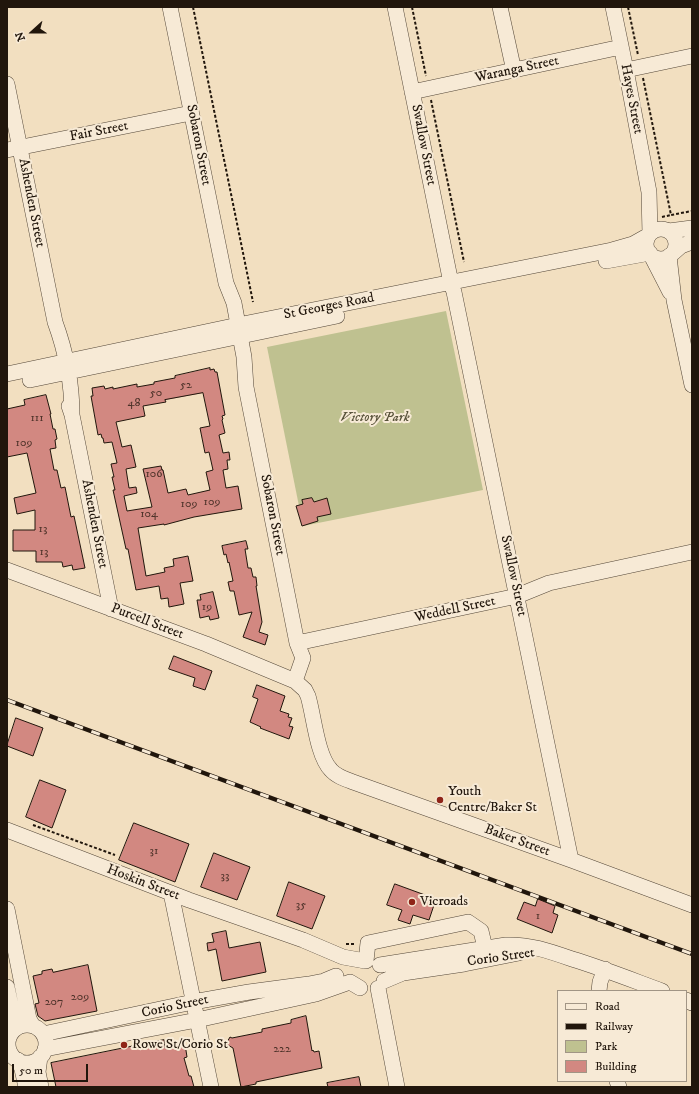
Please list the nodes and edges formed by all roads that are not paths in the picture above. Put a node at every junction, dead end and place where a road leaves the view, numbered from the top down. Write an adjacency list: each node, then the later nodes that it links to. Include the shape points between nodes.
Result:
1 (170, 7): 11 (street, Sobaron Street)
2 (395, 7): 10 (street, Swallow Street)
3 (500, 7): 8 (street)
4 (612, 7): 5 (street, Hayes Street)
5 (621, 48): 7 (street, Hayes Street); 8 (street, Waranga Street)
6 (692, 56): 7 (street)
7 (633, 69): 13 (street, Hayes Street)
8 (514, 71): 10 (street, Waranga Street)
9 (7, 84): 12 (street, Ashenden Street)
10 (412, 92): 21 (street, Swallow Street)
11 (191, 113): 12 (street, Fair Street); 23 (street, Sobaron Street, via 226,283 234,303)
12 (13, 149): 24 (street, Ashenden Street, via 61,339)
13 (649, 192): 15 (street, Hayes Street); 16 (street, Hayes Street)
14 (692, 228): 15 (street)
15 (668, 231): 16 (street, via 658,230); 20 (street, via 673,235 676,244)
16 (650, 234): 18 (street, St Georges Road); 19 (street, via 646,244)
17 (692, 242): 20 (street)
18 (617, 254): 19 (street, St Georges Road); 21 (street, St Georges Road)
19 (650, 254): 20 (street, via 660,259); 22 (street)
20 (671, 254): 22 (street)
21 (452, 288): 23 (street, St Georges Road); 30 (street, Swallow Street)
22 (674, 300): 27 (street)
23 (235, 332): 24 (street, St Georges Road); 32 (street, Sobaron Street, via 244,358 246,387)
24 (63, 367): 25 (street, St Georges Road); 26 (street, St Georges Road); 31 (street, Ashenden Street, via 65,395 72,415)
25 (7, 374)
26 (7, 384)
27 (692, 386)
28 (688, 554): 30 (street, Weddell Street, via 549,583)
29 (7, 570): 31 (street, Purcell Street)
30 (517, 596): 32 (street, Weddell Street); 35 (street, Swallow Street)
31 (111, 609): 33 (street, Purcell Street)
32 (297, 643): 33 (street, Sobaron Street, via 303,658)
33 (291, 679): 35 (street, Baker Street, via 308,696 319,746 326,764 337,775)
34 (7, 830): 36 (street, Hoskin Street)
35 (571, 860): 37 (street, Baker Street)
36 (171, 894): 39 (street, Hoskin Street); 49 (street)
37 (692, 905)
38 (8, 918): 51 (street, via 29,1015)
39 (280, 933): 42 (street, Hoskin Street, via 344,957); 45 (street, Hoskin Street)
40 (485, 948): 41 (street, Corio Street, via 516,944); 42 (street, via 481,931 468,922 368,943); 43 (street, Corio Street)
41 (559, 955): 44 (street); 45 (street, Corio Street, via 539,952 508,955)
42 (366, 961): 43 (street, Hoskin Street, via 374,961); 45 (street, via 360,963)
43 (380, 966): 45 (street, via 384,973)
44 (605, 969): 47 (street); 48 (street)
45 (364, 982): 49 (street, Corio Street, via 337,976 309,984); 50 (street, Corio Street, via 350,982 316,994); 58 (street); 59 (street)
46 (7, 988): 52 (street)
47 (599, 990)
48 (659, 990)
49 (193, 1002): 50 (street); 51 (street, Corio Street)
50 (197, 1020): 53 (street, Corio Street); 57 (street)
51 (38, 1030): 52 (street, via 27,1025); 53 (street, via 45,1039)
52 (11, 1036): 54 (street, via 8,1046)
53 (42, 1053): 54 (street, via 36,1060 27,1062); 56 (street, via 38,1072)
54 (13, 1058): 55 (street, via 22,1069)
55 (26, 1087)
56 (41, 1087)
57 (211, 1087)
58 (388, 1087)
59 (397, 1087)

